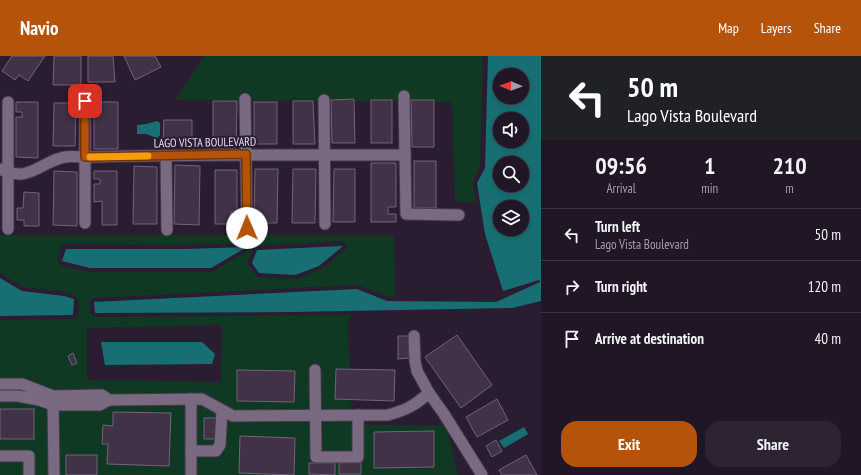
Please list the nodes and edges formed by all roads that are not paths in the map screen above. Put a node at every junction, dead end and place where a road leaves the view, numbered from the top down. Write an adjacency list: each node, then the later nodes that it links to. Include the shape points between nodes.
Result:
1 (404, 96): 8 (street)
2 (246, 99): 6 (street)
3 (324, 100): 7 (street)
4 (85, 101): 10 (street)
5 (8, 102): 11 (street)
6 (246, 154): 7 (street, LAGO VISTA BOULEVARD); 9 (street, LAGO VISTA BOULEVARD); 15 (street)
7 (324, 155): 8 (street, LAGO VISTA BOULEVARD); 14 (street)
8 (405, 155): 12 (street, via 406,214)
9 (166, 156): 10 (street, LAGO VISTA BOULEVARD); 17 (street)
10 (85, 157): 11 (street, LAGO VISTA BOULEVARD, via 65,157 26,173); 13 (street)
11 (3, 173): 16 (street)
12 (459, 215)
13 (85, 223)
14 (325, 224)
15 (247, 228)
16 (8, 229)
17 (167, 230)
18 (414, 336): 21 (street, via 417,371)
19 (315, 370): 27 (street)
20 (0, 384): 24 (street, via 22,384)
21 (429, 393): 26 (street, via 407,409 388,415); 33 (street)
22 (0, 396): 24 (street)
23 (191, 399): 24 (street, via 109,400 100,405); 25 (street, via 202,400); 28 (street)
24 (53, 401): 31 (street)
25 (222, 411): 27 (street, via 232,416); 28 (street, via 220,445 216,450)
26 (358, 415): 27 (street); 27 (street, via 358,457 316,457)
27 (316, 416)
28 (191, 451): 32 (street)
29 (0, 456): 30 (street, via 29,456)
30 (29, 475)
31 (54, 475)
32 (191, 475)
33 (482, 475)

